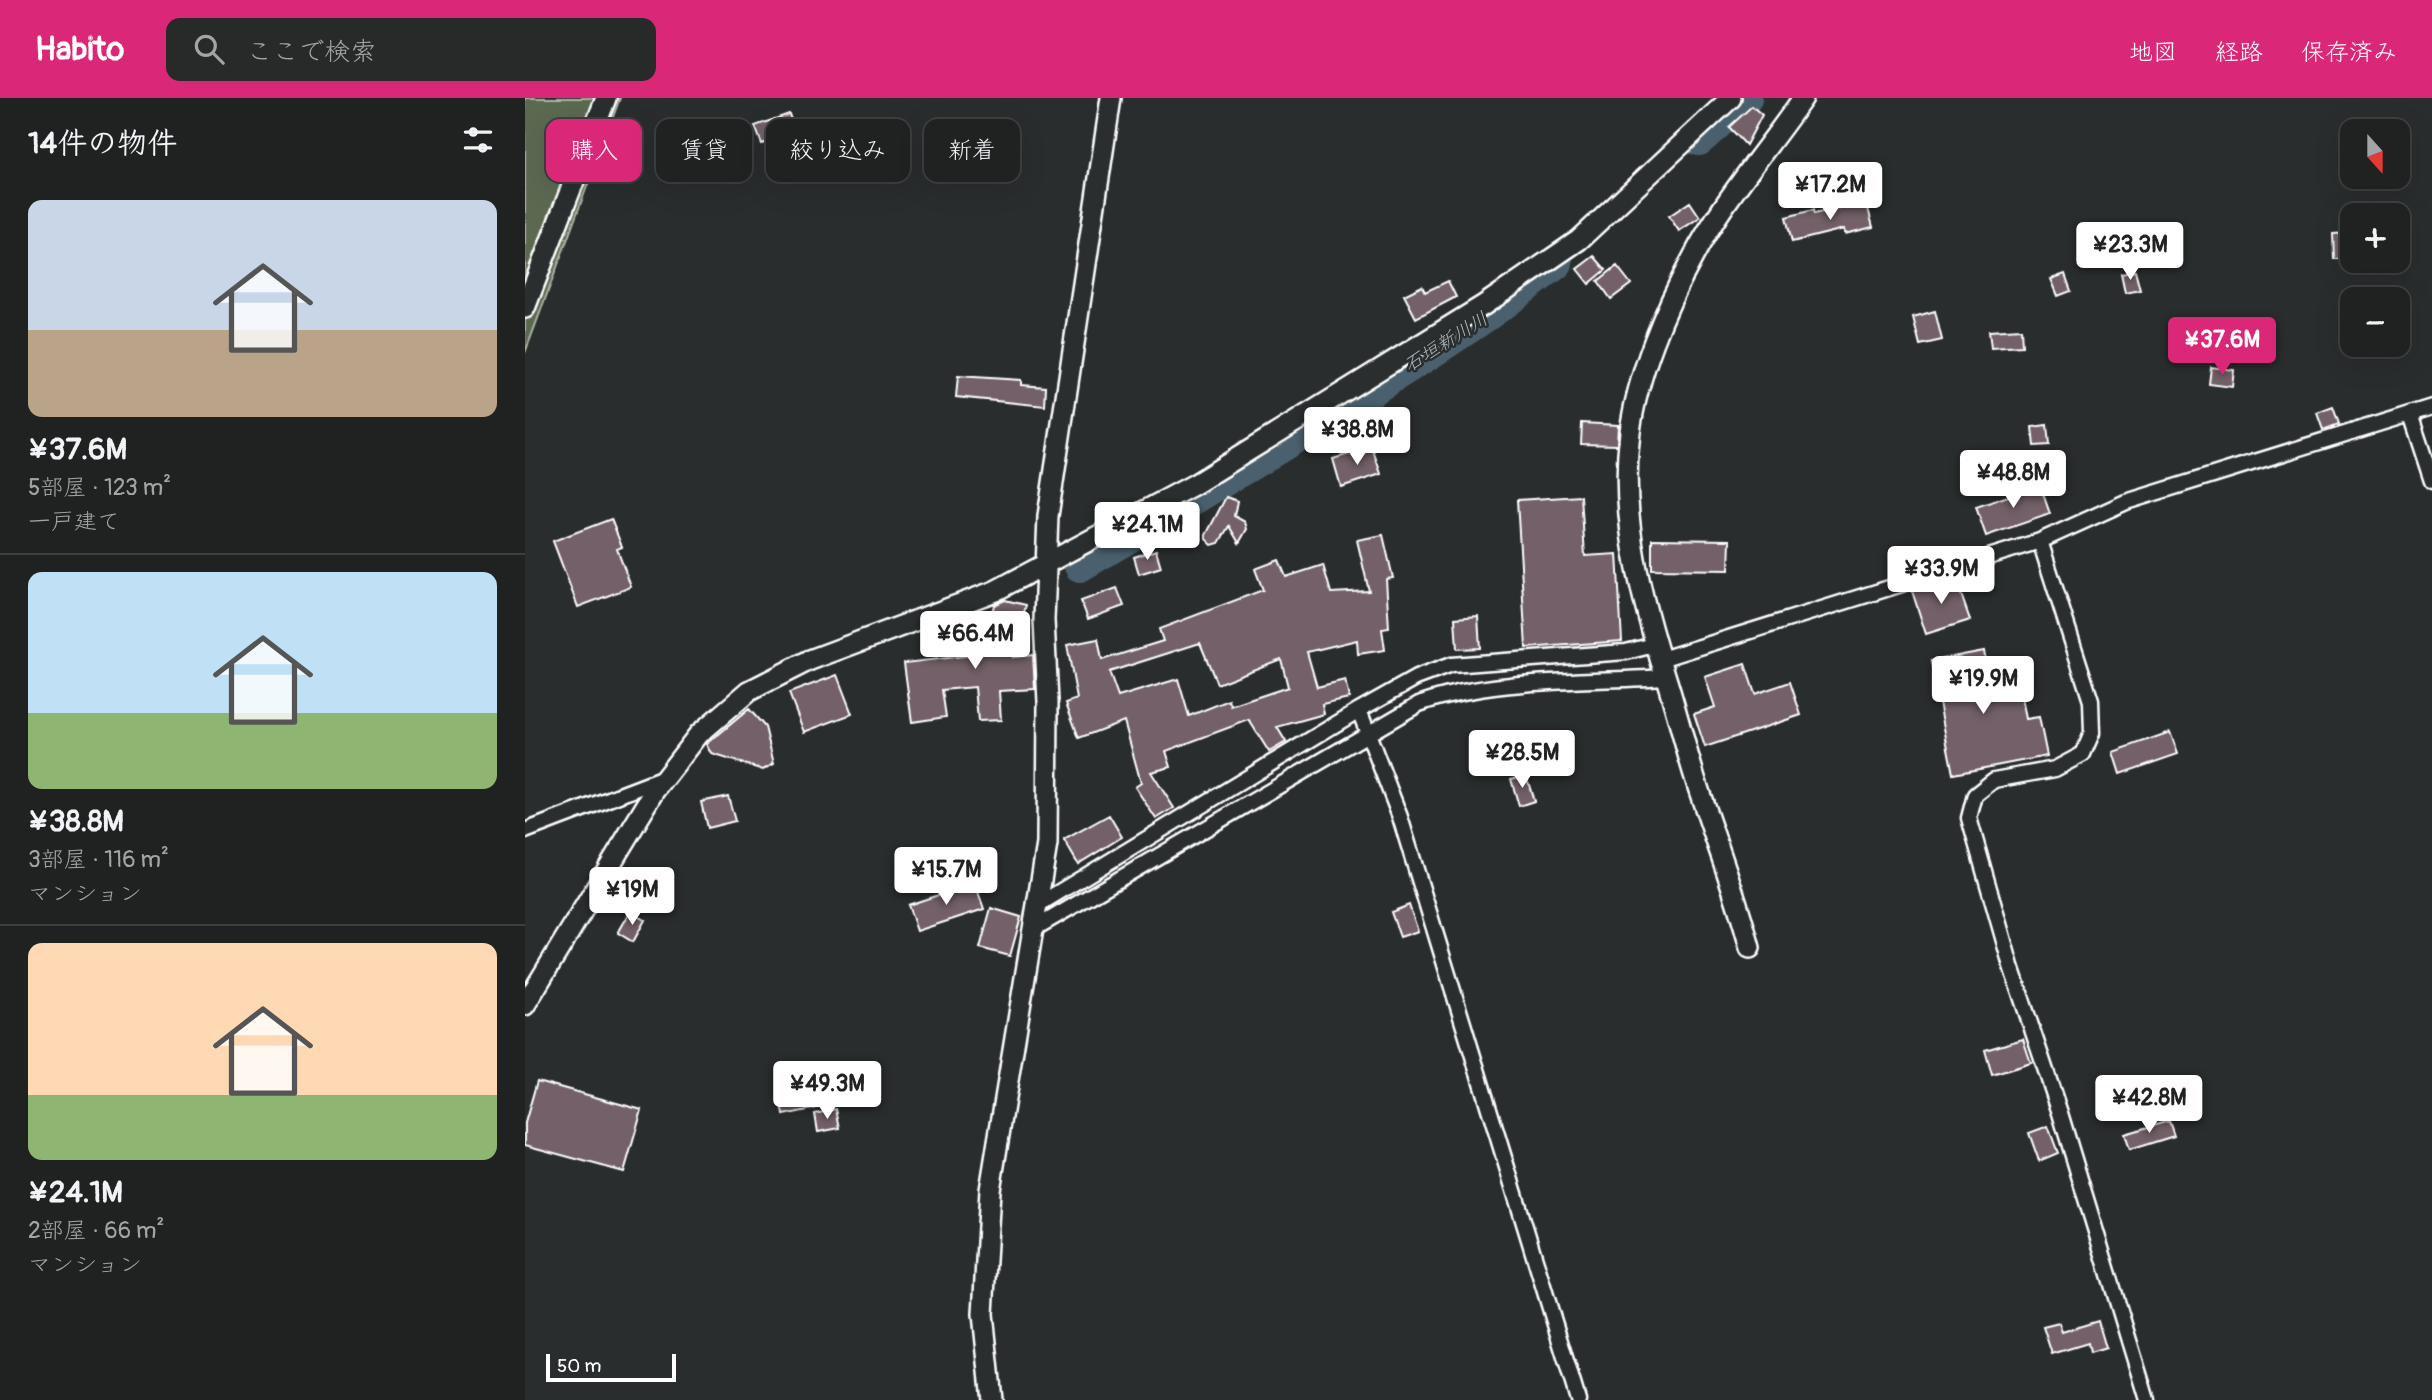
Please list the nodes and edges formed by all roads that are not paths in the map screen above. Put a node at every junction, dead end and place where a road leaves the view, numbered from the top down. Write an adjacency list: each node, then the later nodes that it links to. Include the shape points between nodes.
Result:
1 (606, 98): 5 (street)
2 (1111, 98): 10 (street, via 1048,516)
3 (1731, 98): 10 (street, via 1579,240 1484,305 1195,484)
4 (1803, 98): 11 (street, via 1691,260 1643,379 1630,431 1626,481 1640,584)
5 (525, 308)
6 (2432, 407): 7 (street)
7 (2410, 414): 8 (street); 9 (street, via 2126,502)
8 (2432, 481)
9 (2040, 541): 11 (street); 22 (street, via 2091,701 2092,733 2083,754 2055,769 1994,780 1975,795 1969,818)
10 (1046, 563): 14 (street, via 995,591 810,660 749,691 699,734); 16 (street, via 1047,844)
11 (1660, 661): 12 (street, via 1626,652 1451,665 1416,678); 13 (street, via 1448,692); 18 (street)
12 (1359, 710): 13 (street); 16 (street)
13 (1369, 732): 17 (street); 21 (street, via 1400,817)
14 (667, 776): 15 (street); 19 (street)
15 (525, 831)
16 (1037, 906): 17 (street)
17 (1032, 930): 20 (street, via 991,1189 983,1314)
18 (1750, 948)
19 (525, 1006)
20 (992, 1400)
21 (1578, 1400)
22 (2147, 1400)

